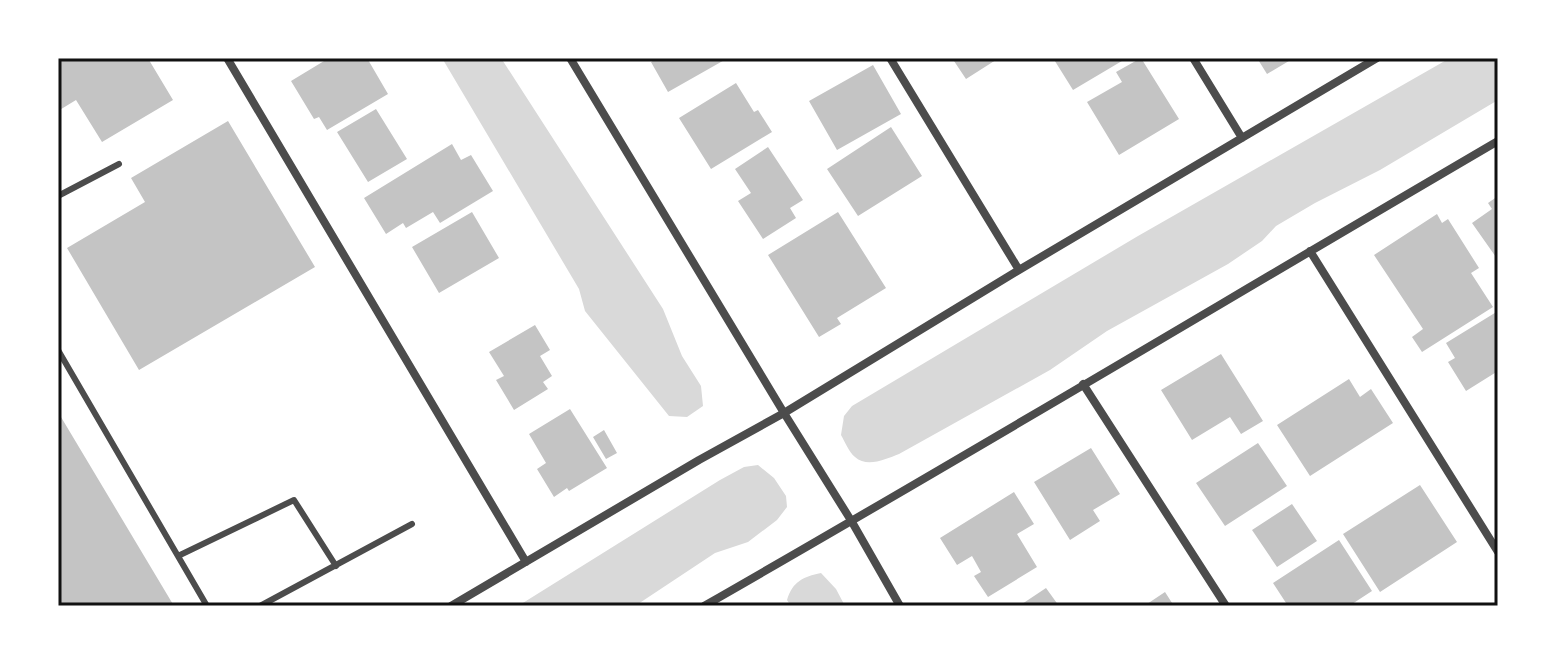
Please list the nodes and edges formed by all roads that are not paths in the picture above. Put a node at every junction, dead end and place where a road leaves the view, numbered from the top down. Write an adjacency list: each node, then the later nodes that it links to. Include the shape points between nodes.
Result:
1 (227, 58): 19 (street)
2 (570, 58): 14 (street)
3 (890, 58): 11 (street)
4 (1193, 58): 6 (street)
5 (1377, 58): 6 (street)
6 (1242, 138): 11 (street)
7 (1498, 141): 10 (street)
8 (119, 164): 9 (lane)
9 (58, 196)
10 (1310, 251): 13 (street); 17 (street)
11 (1019, 270): 14 (street)
12 (58, 350): 18 (lane)
13 (1083, 384): 15 (street); 26 (street)
14 (784, 413): 15 (street); 19 (street)
15 (852, 522): 24 (street); 25 (street)
16 (412, 524): 20 (lane)
17 (1498, 552)
18 (178, 556): 20 (lane, via 294,500); 21 (lane)
19 (526, 562): 23 (street)
20 (336, 566): 22 (lane)
21 (207, 606)
22 (260, 606)
23 (451, 606)
24 (704, 606)
25 (900, 606)
26 (1226, 606)

